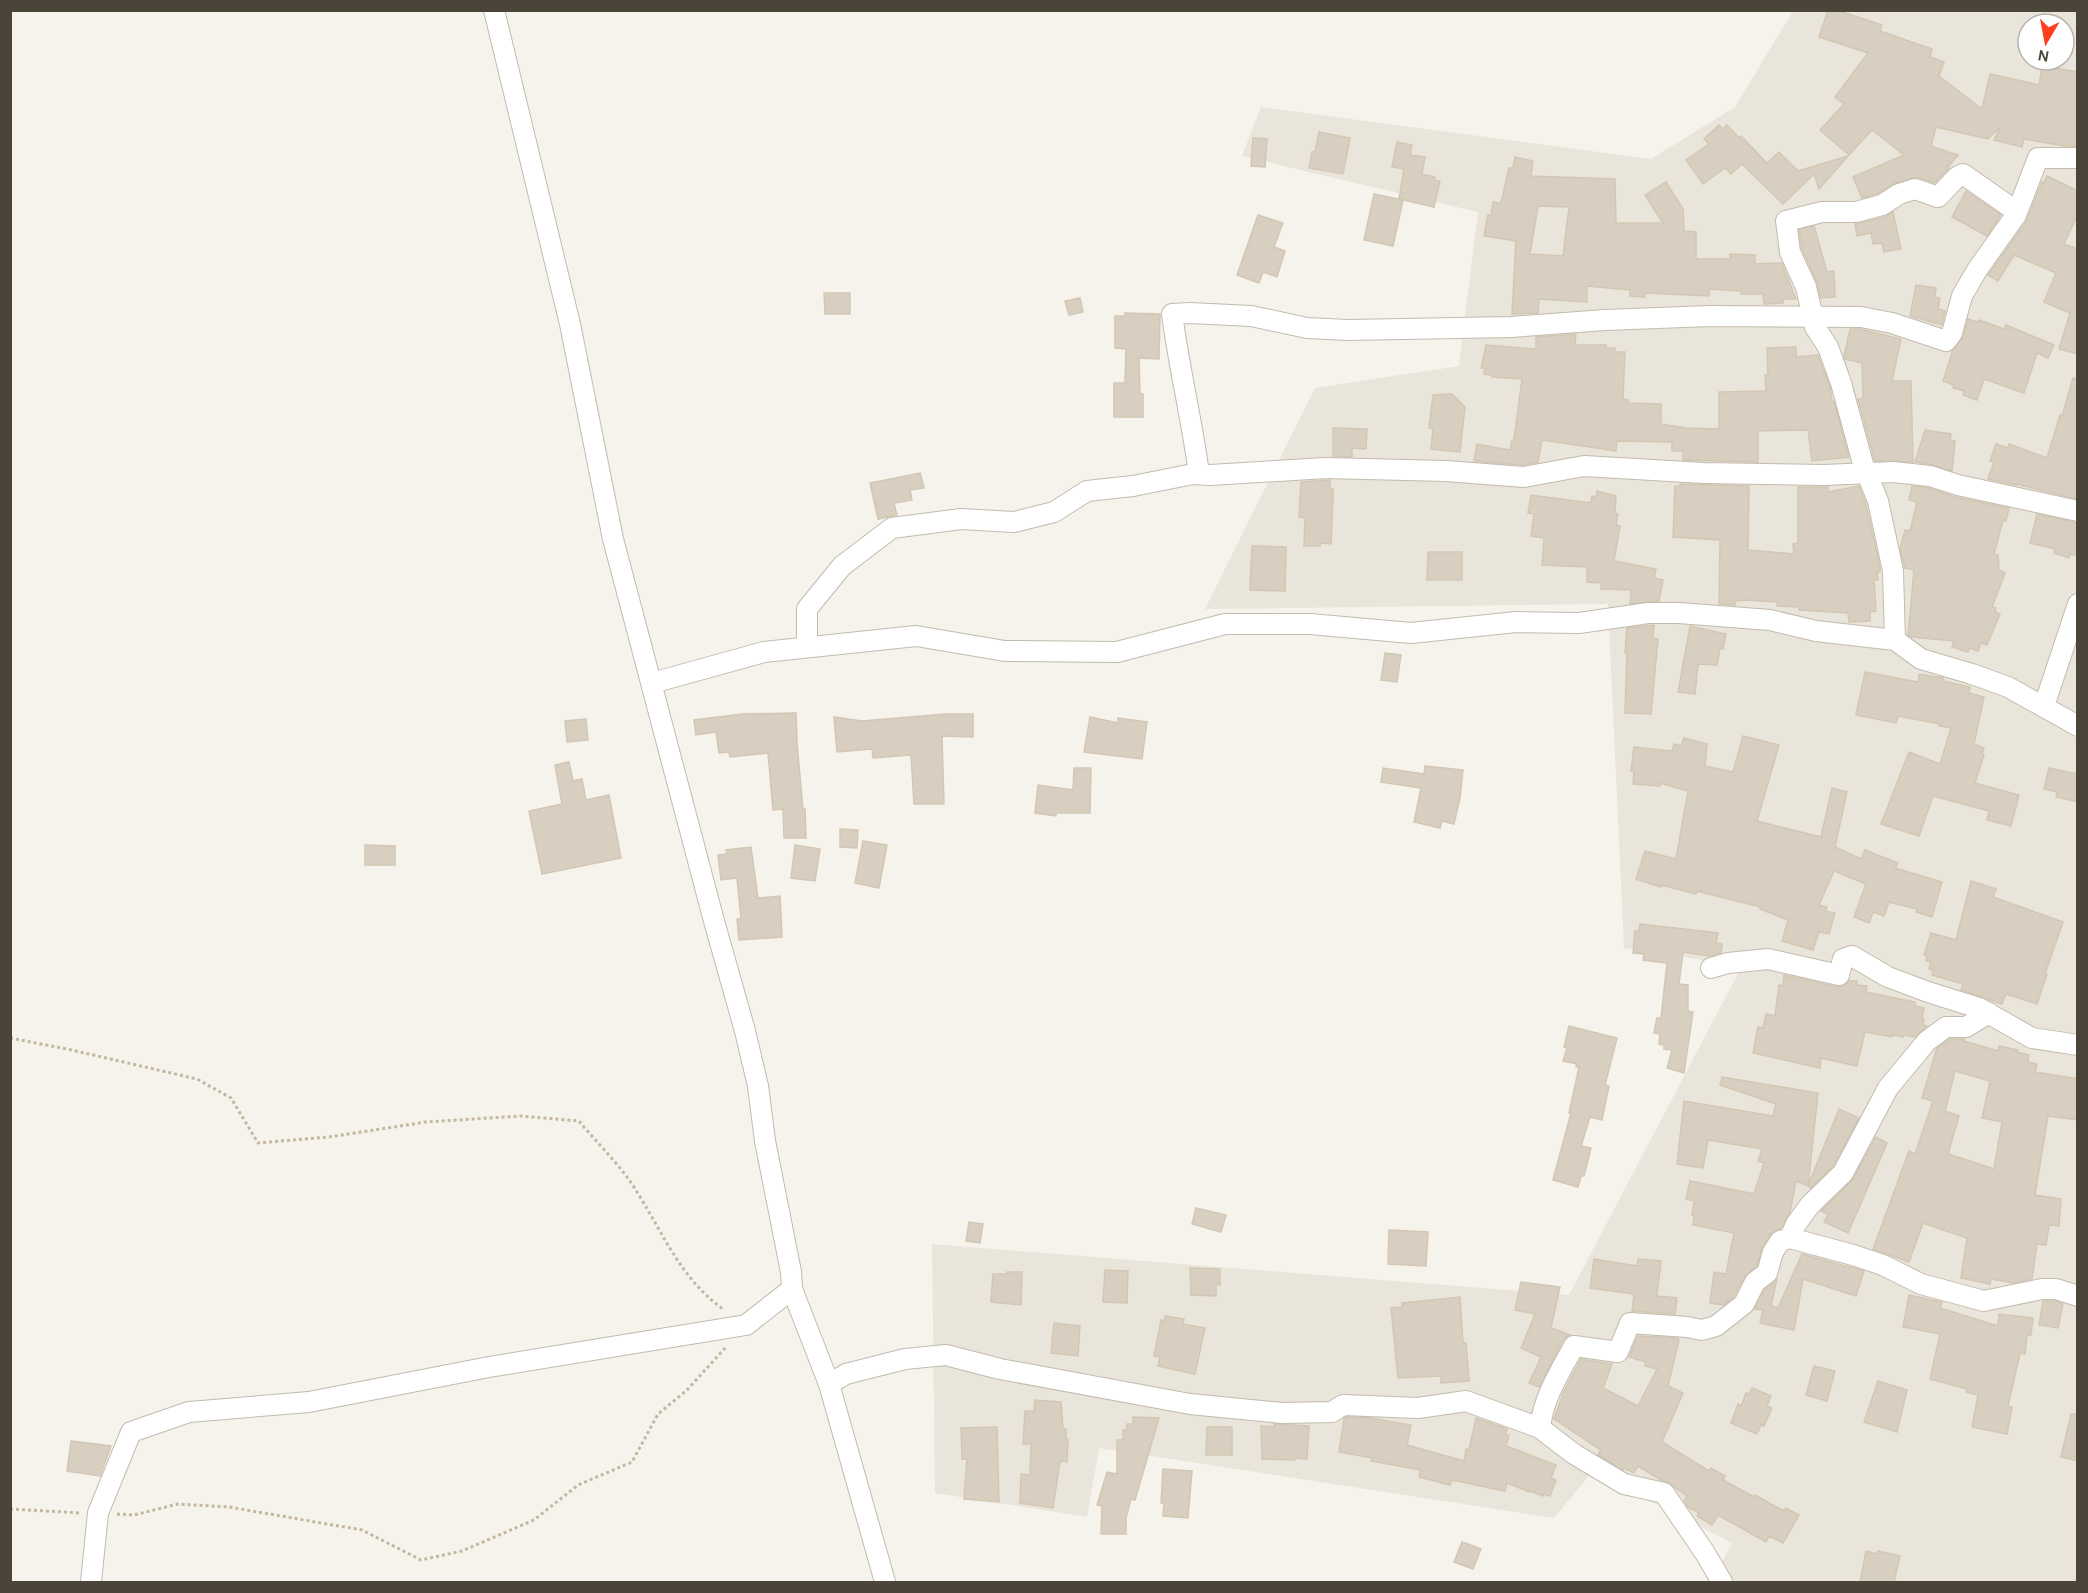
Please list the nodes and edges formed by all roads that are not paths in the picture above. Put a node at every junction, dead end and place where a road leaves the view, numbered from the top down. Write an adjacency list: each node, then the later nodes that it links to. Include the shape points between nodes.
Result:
1 (494, 10): 11 (street, via 570,324 614,538)
2 (2078, 158): 3 (street, via 2038,158)
3 (2016, 215): 4 (street, via 1962,296 1946,341 1893,323 1861,317); 4 (street, via 1963,174 1938,197 1915,189 1856,212 1822,212 1786,221 1790,252 1806,287)
4 (1813, 316): 5 (street, via 1842,383); 6 (street, via 1710,316 1511,327 1348,330 1307,328 1251,316 1172,314)
5 (1866, 472): 6 (street, via 1704,473 1584,466 1524,477 1326,468); 7 (street, via 1930,476); 9 (street, via 1878,501 1893,571)
6 (1199, 474): 10 (street, via 1087,491 1054,512 1014,522 961,519 892,528 842,566 807,609)
7 (2078, 511)
8 (2078, 604): 12 (street)
9 (1895, 640): 10 (street, via 1816,631 1770,620 1648,613 1579,623 1516,622 1411,633 1310,624 1226,624 1117,652 1005,651 916,636); 12 (street, via 1921,659 2008,687)
10 (807, 647): 11 (street, via 764,652)
11 (652, 683): 18 (street, via 756,1075)
12 (2044, 706): 13 (street)
13 (2078, 726)
14 (1711, 968): 15 (street, via 1768,959 1839,975 1843,959 1852,956 1888,977)
15 (1989, 1013): 16 (street, via 2032,1038); 17 (street, via 1966,1027 1946,1027 1928,1041 1888,1088 1843,1173 1810,1205)
16 (2078, 1045)
17 (1790, 1238): 19 (street, via 1883,1265 1921,1284 1984,1301 2042,1289); 21 (street, via 1779,1241 1767,1273 1755,1282 1744,1304 1716,1326 1702,1330 1630,1323 1618,1352 1574,1346 1548,1397)
18 (792, 1289): 20 (street); 22 (street, via 746,1325 489,1367 309,1402 189,1412 131,1432 98,1513)
19 (2078, 1296)
20 (828, 1384): 21 (street, via 846,1374 905,1359 946,1355 1000,1369 1190,1404 1282,1413 1332,1412 1343,1405 1418,1408 1466,1401); 23 (street)
21 (1540, 1428): 24 (street, via 1624,1484 1664,1493)
22 (91, 1582)
23 (885, 1582)
24 (1722, 1582)

